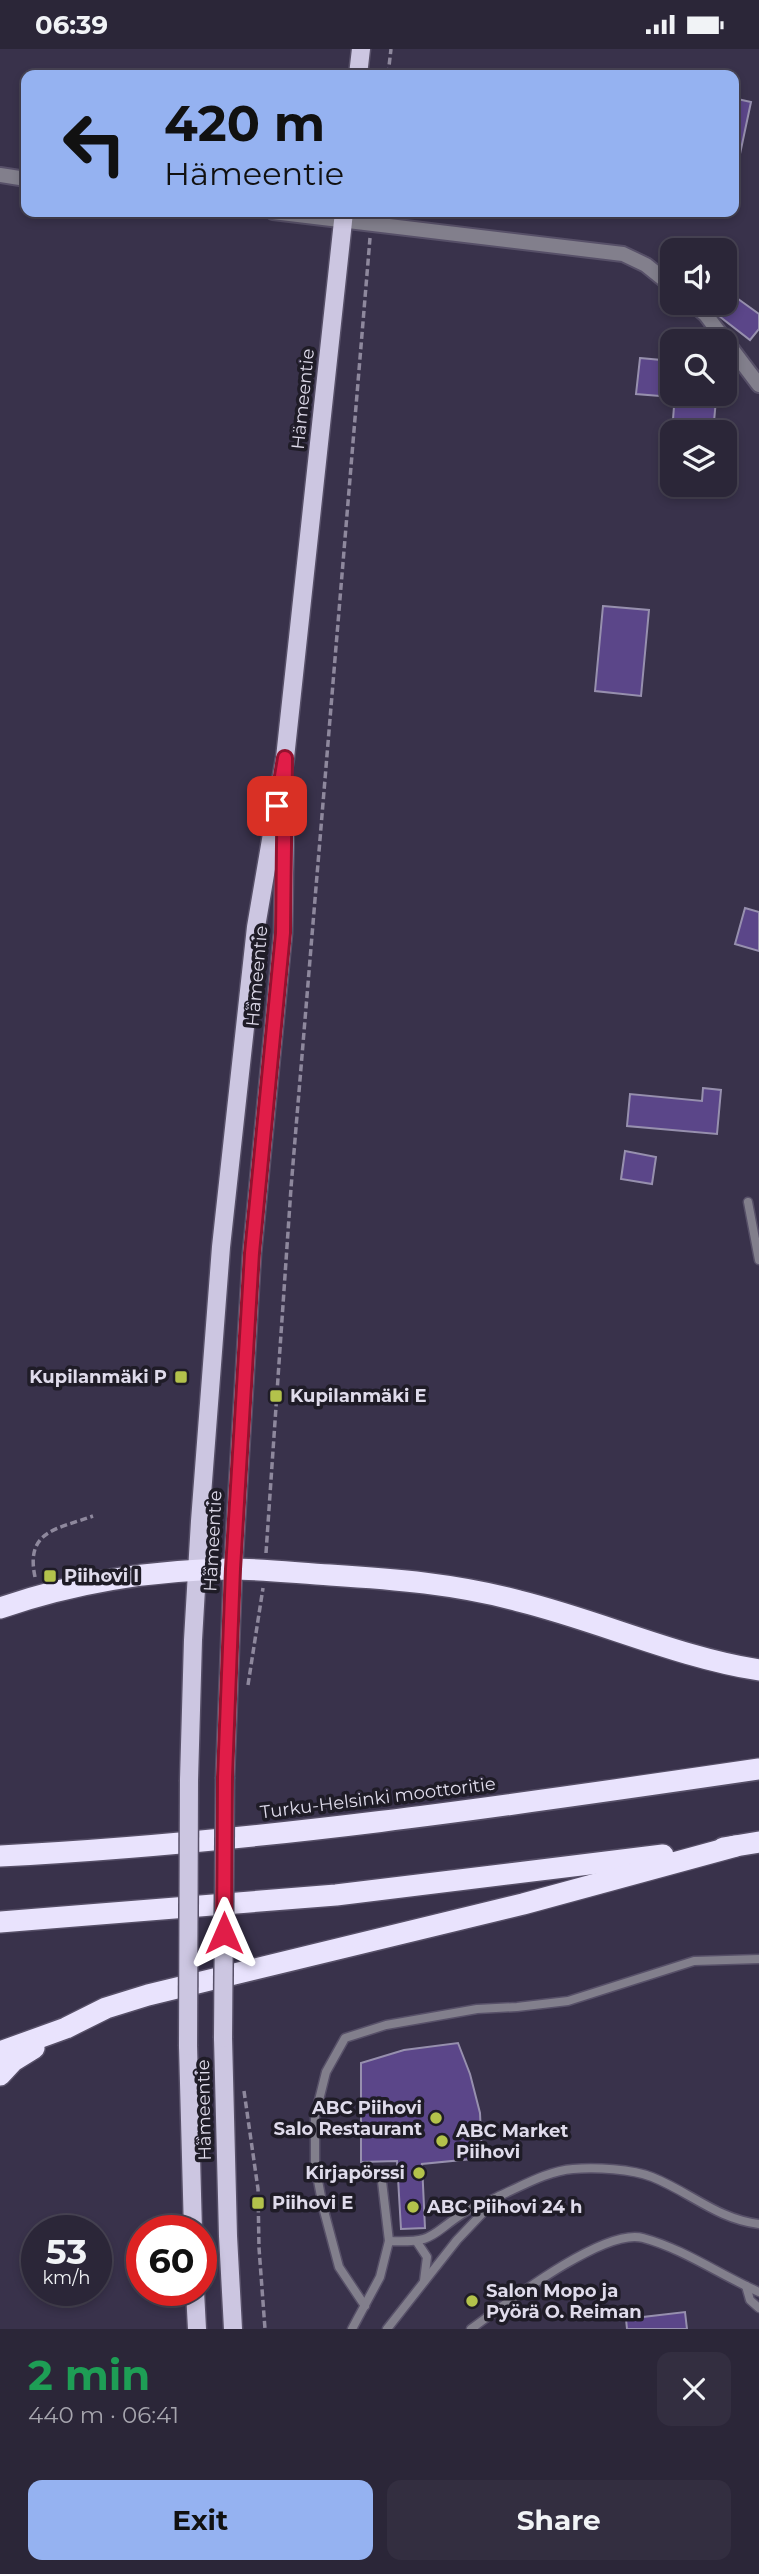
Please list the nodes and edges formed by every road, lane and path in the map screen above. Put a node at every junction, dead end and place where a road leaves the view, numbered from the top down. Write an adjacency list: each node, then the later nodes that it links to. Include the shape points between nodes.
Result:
1 (361, 49): 3 (main road)
2 (391, 49): 4 (path)
3 (359, 70)
4 (389, 70)
5 (0, 175): 6 (street)
6 (21, 178)
7 (343, 217): 13 (main road, Hämeentie)
8 (346, 217): 9 (street)
9 (371, 224): 10 (street, via 623,254); 19 (path, via 291,1188)
10 (660, 276)
11 (707, 315): 12 (street)
12 (759, 385)
13 (285, 758): 17 (main road, Hämeentie, via 283,933 252,1253); 18 (main road, Hämeentie, via 256,927 226,1207)
14 (748, 1202): 15 (lane)
15 (759, 1260)
16 (93, 1515): 20 (path, via 47,1533 37,1542 33,1556)
17 (233, 1569): 18 (highway); 19 (highway); 47 (main road, Hämeentie, bridge, via 225,1777 223,2038)
18 (197, 1570): 21 (highway, via 97,1583); 36 (main road, Hämeentie, bridge, via 189,1780)
19 (265, 1571): 22 (highway, via 391,1579 484,1592 692,1655); 23 (path)
20 (36, 1579)
21 (0, 1608)
22 (759, 1670)
23 (248, 1696)
24 (759, 1769): 27 (highway, Turku-Helsinki moottoritie, via 311,1830)
25 (759, 1842): 26 (highway)
26 (736, 1846): 28 (highway, via 336,1895); 30 (highway, via 523,1904 148,1994)
27 (0, 1856)
28 (0, 1922)
29 (759, 1959): 34 (lane, via 694,1961 568,2001 477,2008 386,2025 345,2038 326,2072 315,2116)
30 (66, 2028): 31 (highway); 32 (highway, via 13,2061)
31 (0, 2052)
32 (0, 2075)
33 (243, 2087): 48 (path, via 258,2189)
34 (316, 2171): 38 (lane, via 381,2173); 44 (lane, via 339,2267)
35 (499, 2196): 37 (lane, via 571,2169 604,2169 652,2177 700,2204 742,2222); 39 (lane); 40 (lane)
36 (193, 2215)
37 (759, 2224)
38 (389, 2241): 39 (lane); 44 (lane, via 380,2277)
39 (416, 2242): 40 (lane, via 427,2257)
40 (424, 2281): 50 (lane)
41 (746, 2286): 42 (lane); 45 (lane, via 750,2300); 51 (lane, via 639,2236 598,2245)
42 (759, 2292)
43 (196, 2306): 46 (main road)
44 (365, 2306): 49 (lane)
45 (759, 2308)
46 (197, 2329)
47 (233, 2329)
48 (265, 2329)
49 (352, 2329)
50 (387, 2329)
51 (471, 2329)

